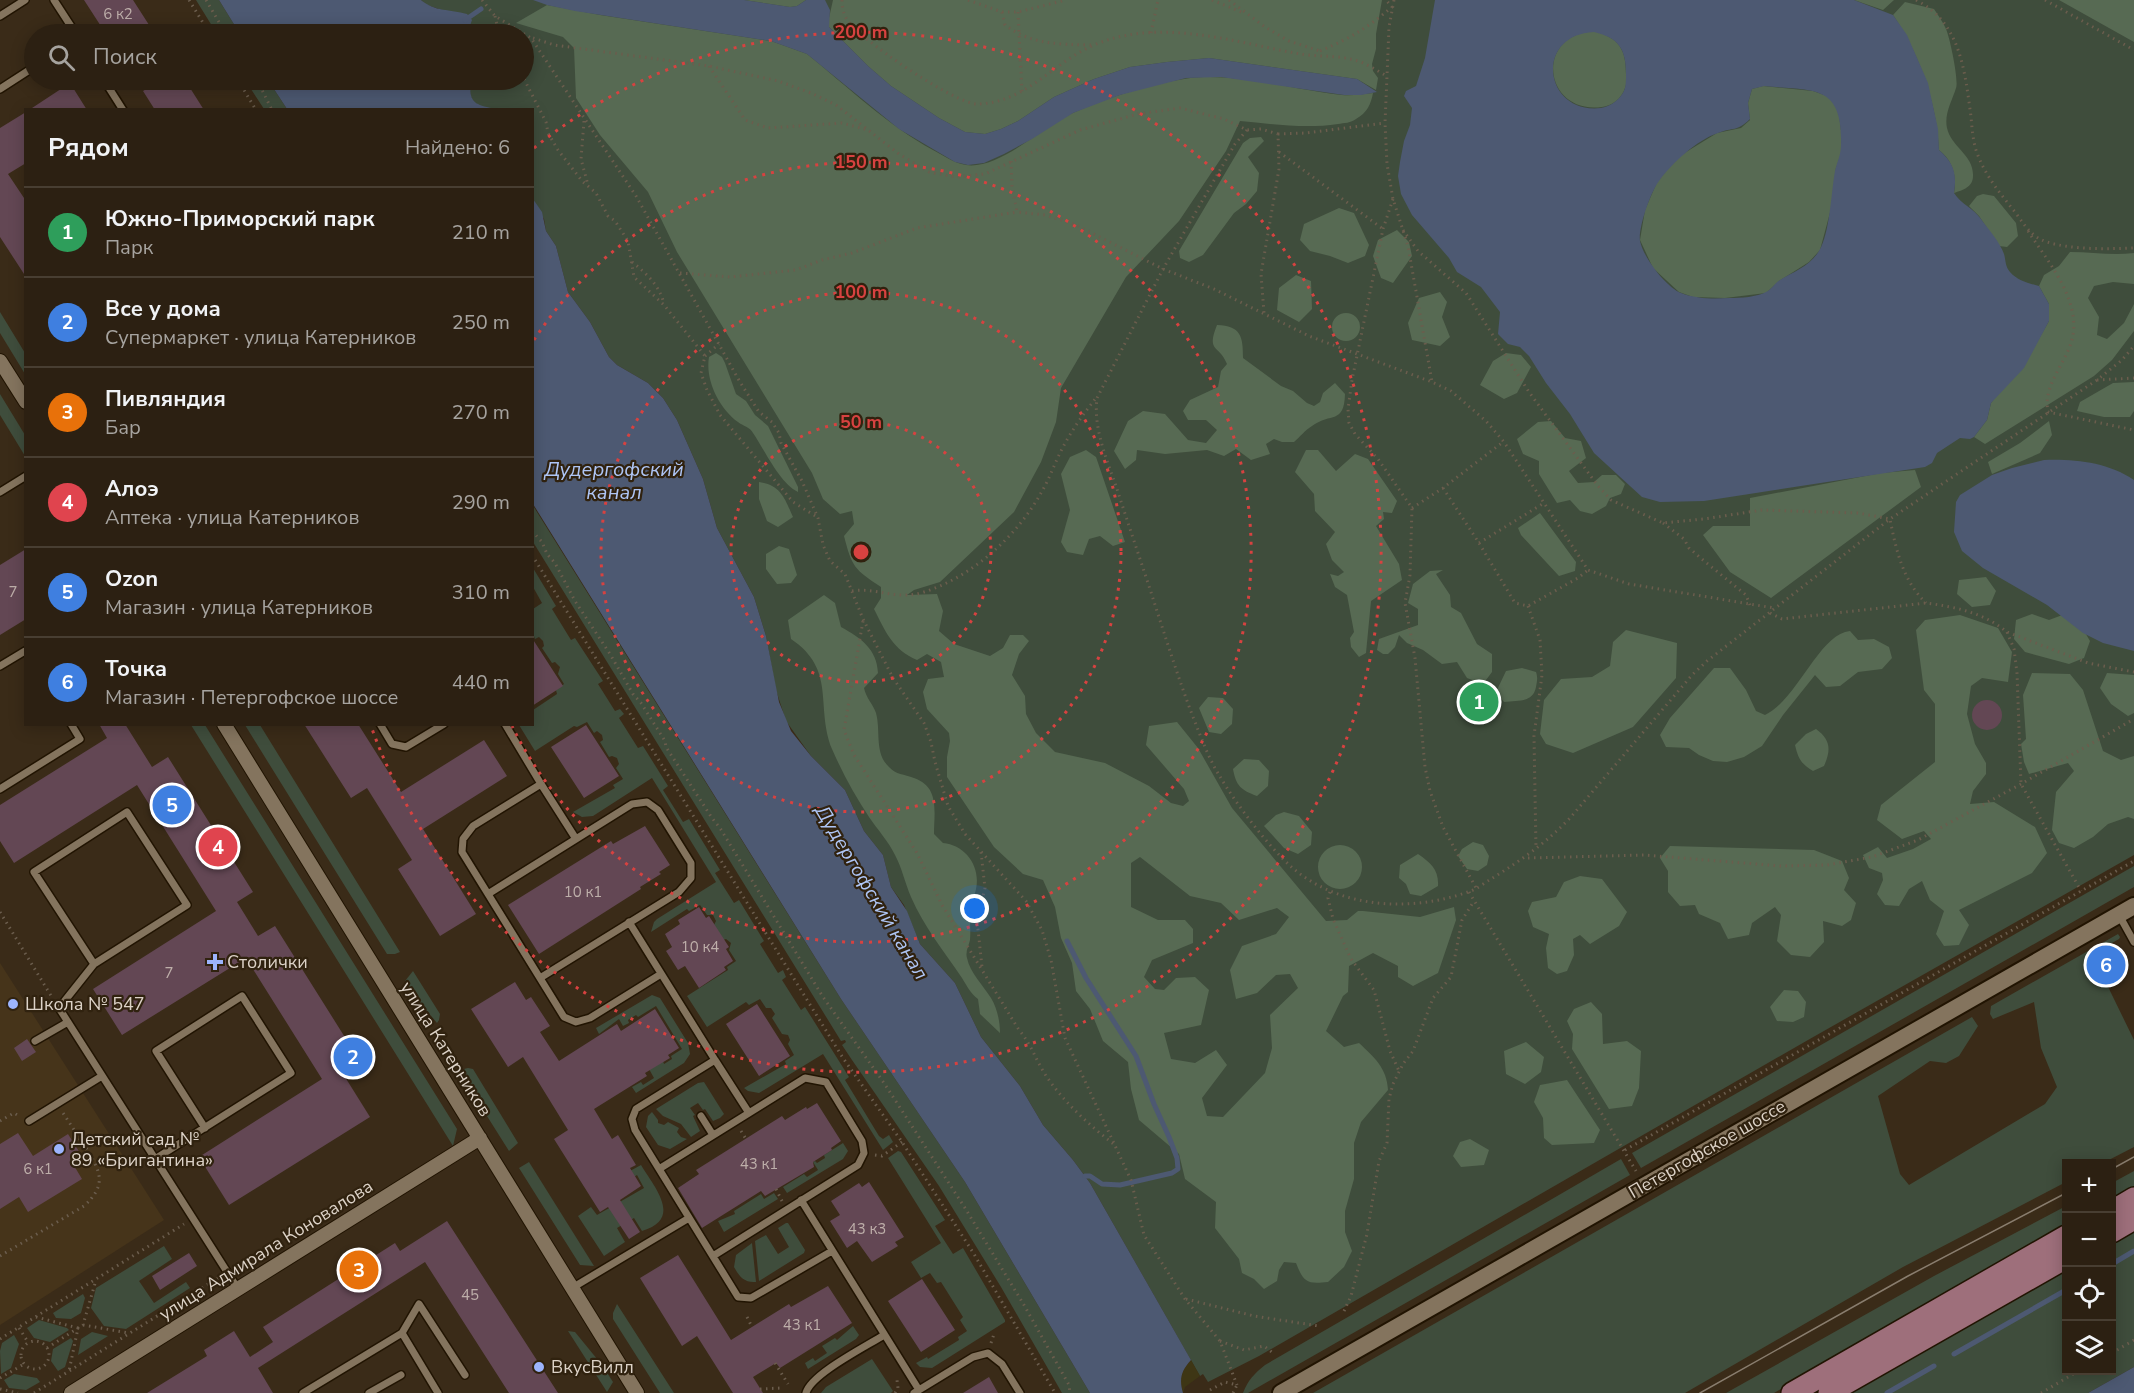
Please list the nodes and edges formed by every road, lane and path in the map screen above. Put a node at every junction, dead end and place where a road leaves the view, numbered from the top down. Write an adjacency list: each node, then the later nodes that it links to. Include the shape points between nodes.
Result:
1 (25, 0): 19 (lane)
2 (54, 0): 22 (lane)
3 (189, 0): 23 (path)
4 (206, 0): 24 (path)
5 (482, 0): 20 (path)
6 (842, 0): 42 (path, via 846,19 860,32 897,62 955,98 976,104)
7 (968, 0): 17 (path)
8 (1066, 0): 18 (path)
9 (1158, 0): 27 (path)
10 (1212, 0): 21 (path)
11 (1229, 0): 21 (path)
12 (1386, 0): 16 (path)
13 (1394, 0): 16 (path)
14 (1916, 0): 56 (path, via 1929,6 1948,26 1960,57 1975,147 1989,179)
15 (2045, 0): 32 (path)
16 (1392, 7): 33 (path, via 1356,35); 36 (path)
17 (1002, 12): 18 (path); 28 (path, via 1005,25)
18 (1018, 12): 28 (path)
19 (0, 16)
20 (495, 16): 25 (path); 26 (path)
21 (1250, 16): 33 (path, via 1289,41)
22 (70, 24)
23 (204, 24)
24 (220, 24)
25 (497, 24)
26 (508, 24)
27 (1150, 33): 31 (path); 33 (path, via 1172,31 1302,54)
28 (1019, 36): 31 (path); 42 (path)
29 (534, 39): 34 (path)
30 (534, 43): 46 (path)
31 (1092, 46): 42 (path)
32 (2134, 50)
33 (1319, 53): 36 (path, via 1356,60)
34 (709, 66): 48 (path, via 811,93 836,105); 48 (path, via 745,120 768,128 842,123)
35 (24, 73): 37 (lane)
36 (1387, 76): 47 (path)
37 (0, 89)
38 (110, 90): 43 (lane)
39 (244, 90): 44 (path)
40 (262, 90): 45 (path)
41 (530, 90): 53 (path, via 558,150)
42 (1022, 93)
43 (122, 108)
44 (255, 108)
45 (271, 108)
46 (584, 119): 53 (path, via 581,159); 62 (path, via 636,196)
47 (1385, 123): 50 (path); 54 (path)
48 (870, 130): 52 (path, via 929,172 956,177 985,174)
49 (1247, 130): 50 (path); 52 (path, via 1180,108 1138,114 1080,130); 61 (path, via 1235,144)
50 (1278, 134): 51 (path)
51 (1279, 152): 57 (path); 64 (path, via 1261,274)
52 (1011, 161): 55 (path)
53 (589, 186): 60 (path, via 627,241)
54 (1392, 199): 57 (path); 58 (path)
55 (1017, 212): 61 (path, via 1074,224); 62 (path, via 917,228 796,270 730,277)
56 (2026, 228): 59 (path, via 2047,242); 75 (path, via 2068,295 2073,316 2071,342 2046,399)
57 (1383, 229): 67 (path)
58 (1403, 230): 72 (path); 85 (path, via 1418,251 1466,293 1529,392 1598,486 1611,500)
59 (2134, 248)
60 (631, 261): 63 (path, via 648,274); 63 (path, via 634,277)
61 (1164, 269): 64 (path); 73 (path)
62 (679, 273): 65 (path)
63 (664, 306): 68 (path)
64 (1264, 313): 67 (path)
65 (719, 344): 68 (path); 83 (path, via 759,412 779,433)
66 (2134, 346): 71 (path)
67 (1358, 355): 72 (path); 82 (path, via 1349,423)
68 (705, 356): 83 (path, via 701,373 720,415 793,502)
69 (0, 361): 74 (street)
70 (2134, 378): 71 (path)
71 (2097, 380): 75 (path)
72 (1432, 382): 77 (path, via 1451,391)
73 (1097, 398): 90 (path, via 1064,446 1028,514 987,557 950,581 923,592 896,596); 117 (path, via 1095,413 1108,462 1183,692 1209,756 1233,797 1283,859)
74 (24, 399)
75 (2048, 412): 76 (path); 84 (path)
76 (2134, 430)
77 (1504, 442): 79 (path); 81 (path)
78 (24, 477): 80 (lane)
79 (1443, 488): 82 (path); 87 (path)
80 (0, 492)
81 (1544, 503): 87 (path); 89 (path)
82 (1412, 508): 115 (path, via 1405,603 1425,767 1443,827)
83 (818, 518): 90 (path, via 830,561 845,574)
84 (1890, 519): 85 (path, via 1858,513 1762,510); 91 (path, via 1906,575); 94 (path)
85 (1662, 523): 92 (path, via 1746,595)
86 (534, 533): 217 (path, via 823,997 965,1208 1024,1305)
87 (1479, 543): 93 (path, via 1515,603)
88 (534, 558): 146 (path, via 843,1058)
89 (1588, 570): 92 (path, via 1629,584); 93 (path)
90 (852, 591): 96 (path)
91 (1926, 603): 95 (path, via 1782,619); 97 (path, via 1977,614)
92 (1750, 604): 94 (path)
93 (1528, 606): 111 (path, via 1540,640 1542,675 1534,736)
94 (1774, 608): 95 (path)
95 (1770, 612): 111 (path, via 1692,675 1570,818)
96 (863, 619): 112 (path, via 893,678 924,723 948,806); 127 (path, via 844,730 854,755 917,853 942,905)
97 (2007, 632): 100 (path, via 2088,663); 108 (path, via 2017,673)
98 (24, 652): 99 (lane)
99 (0, 666)
100 (2134, 672)
101 (2134, 718): 108 (path)
102 (72, 726): 109 (lane, via 80,739)
103 (225, 726): 144 (street, улица Катерников)
104 (381, 726): 105 (lane, via 392,744 406,747)
105 (441, 726)
106 (506, 726): 107 (lane)
107 (541, 784): 110 (lane); 119 (lane, via 473,826 463,839 462,852)
108 (2021, 784): 113 (path, via 1918,840 1872,857 1827,865 1781,866 1644,855); 116 (path)
109 (0, 789)
110 (576, 839): 119 (lane); 124 (lane, via 632,804 647,802 658,810 691,863 691,878 679,892)
111 (1536, 849): 113 (path)
112 (981, 852): 127 (path, via 985,888 977,920); 147 (path, via 1026,901 1042,930 1065,1038)
113 (1526, 858): 115 (path)
114 (2134, 861): 116 (path)
115 (1476, 888): 118 (path)
116 (2081, 891): 148 (path)
117 (1330, 892): 118 (path, via 1406,905); 134 (path, via 1333,919 1351,959 1374,990 1390,1051)
118 (1469, 892): 120 (path)
119 (488, 894): 129 (lane)
120 (1474, 901): 134 (path, via 1462,920 1451,977 1433,998 1413,1051); 148 (path)
121 (2134, 906): 123 (street, Петергофское шоссе)
122 (0, 912): 130 (path)
123 (2119, 915): 125 (lane); 152 (street, Петергофское шоссе)
124 (629, 922): 128 (lane); 129 (lane)
125 (2134, 942)
126 (94, 964): 126 (lane, via 187,905 127,812 34,872); 130 (lane)
127 (982, 968): 147 (path, via 1058,1091)
128 (661, 974): 129 (lane, via 590,1018 576,1022 564,1017); 133 (lane)
129 (540, 978)
130 (59, 1008): 131 (lane)
131 (68, 1022): 132 (lane); 135 (lane)
132 (35, 1041)
133 (715, 1060): 137 (lane); 151 (lane, via 636,1108 632,1119 635,1130)
134 (1400, 1071): 172 (path, via 1389,1100 1387,1143 1379,1161 1366,1234)
135 (102, 1076): 136 (lane); 150 (lane)
136 (57, 1104): 140 (lane); 164 (path, via 97,1165 98,1187 84,1206)
137 (748, 1113): 143 (lane); 155 (lane, via 805,1078 826,1082 856,1131 864,1153 858,1165)
138 (701, 1116): 143 (lane)
139 (0, 1121): 140 (path, via 14,1113)
140 (29, 1121)
141 (205, 1128): 141 (lane, via 291,1073 242,996 156,1051); 150 (lane)
142 (741, 1131): 145 (path)
143 (713, 1136): 151 (lane)
144 (480, 1138): 169 (street, улица Катерников); 170 (street, улица Адмирала Коновалова)
145 (746, 1139)
146 (902, 1142): 149 (path); 216 (path)
147 (1117, 1147): 171 (path, via 1131,1180 1144,1235)
148 (1625, 1150): 152 (path)
149 (882, 1156)
150 (155, 1160): 159 (lane)
151 (659, 1169): 158 (lane)
152 (1644, 1185): 219 (street, Петергофское шоссе)
153 (776, 1189): 156 (path)
154 (2134, 1198): 157 (main road)
155 (801, 1200): 163 (lane); 165 (lane)
156 (782, 1202)
157 (2116, 1209)
158 (689, 1218): 165 (lane); 169 (lane)
159 (193, 1219): 167 (lane); 168 (path)
160 (2134, 1219): 161 (main road)
161 (2116, 1230)
162 (2062, 1239): 220 (main road)
163 (832, 1251): 165 (lane, via 751,1298 738,1297); 182 (lane)
164 (0, 1256)
165 (713, 1256)
166 (2062, 1261): 221 (main road)
167 (228, 1272): 170 (lane); 181 (path)
168 (96, 1280): 173 (path); 175 (path)
169 (572, 1288): 204 (street, улица Катерников)
170 (238, 1289): 209 (street, улица Адмирала Коновалова)
171 (1185, 1299): 176 (path, via 1254,1316); 185 (path)
172 (1344, 1311)
173 (36, 1317): 178 (path); 179 (path)
174 (747, 1317): 177 (path)
175 (83, 1325): 179 (path); 181 (path)
176 (1319, 1326)
177 (752, 1327)
178 (19, 1328): 183 (path); 186 (path)
179 (78, 1328): 187 (path); 192 (path)
180 (402, 1333): 195 (lane, via 419,1304); 203 (lane); 212 (lane)
181 (129, 1334): 192 (path)
182 (884, 1335): 206 (lane); 213 (lane, via 820,1375)
183 (0, 1339)
184 (2134, 1340): 188 (path)
185 (1220, 1341): 189 (path, via 1245,1350 1264,1346); 199 (path)
186 (28, 1342): 187 (path, via 37,1341); 190 (path, via 20,1355)
187 (47, 1348): 190 (path, via 49,1359 44,1366 37,1370)
188 (2116, 1351)
189 (1273, 1353)
190 (24, 1364): 197 (path)
191 (775, 1364): 198 (path)
192 (69, 1371): 208 (path)
193 (893, 1373): 214 (path, via 899,1389)
194 (401, 1375): 211 (lane)
195 (465, 1375)
196 (2073, 1375): 222 (path)
197 (0, 1378)
198 (788, 1384)
199 (1237, 1385): 205 (path, via 1225,1382); 218 (path)
200 (781, 1388): 202 (path)
201 (0, 1389): 207 (path)
202 (760, 1389)
203 (315, 1390): 210 (lane)
204 (633, 1390)
205 (1210, 1390)
206 (916, 1392): 215 (lane, via 973,1357 988,1353 1002,1364)
207 (18, 1393)
208 (34, 1393)
209 (71, 1393)
210 (303, 1393)
211 (369, 1393)
212 (438, 1393)
213 (806, 1393)
214 (895, 1393)
215 (1020, 1393)
216 (1056, 1393)
217 (1070, 1393)
218 (1233, 1393)
219 (1281, 1393)
220 (1792, 1393)
221 (1829, 1393)
222 (2041, 1393)

